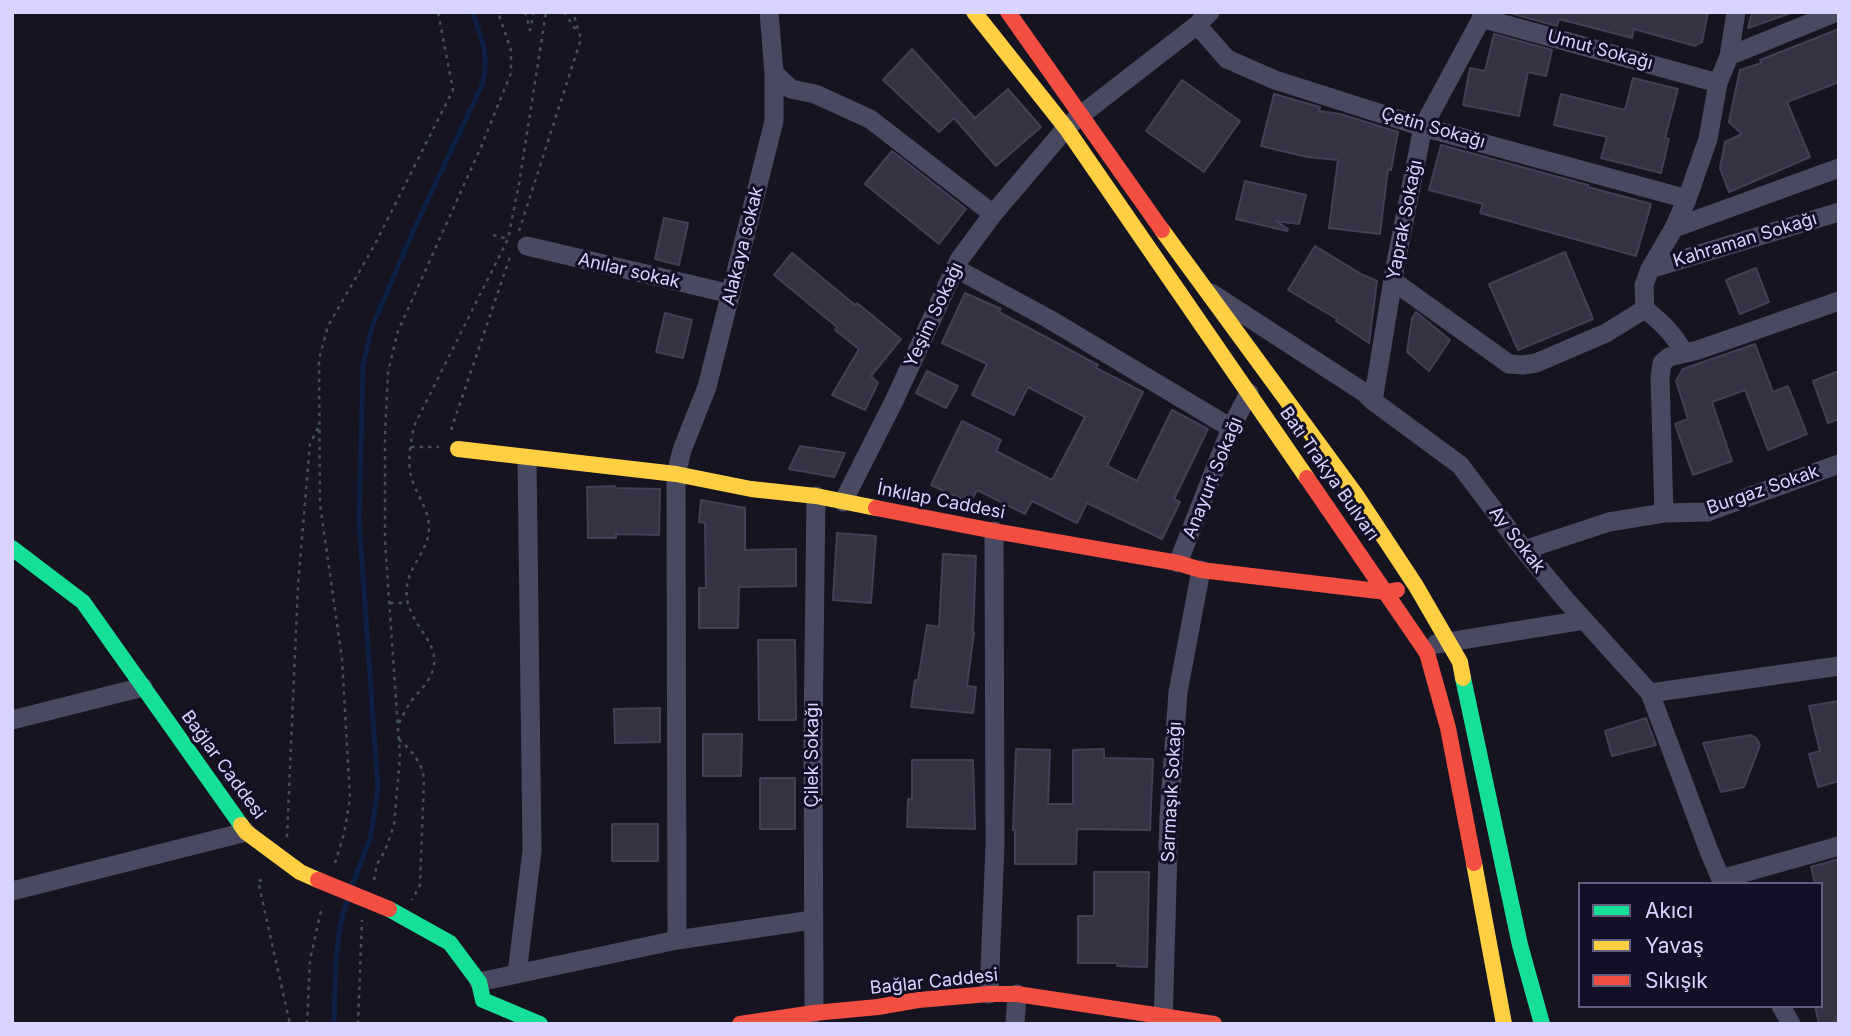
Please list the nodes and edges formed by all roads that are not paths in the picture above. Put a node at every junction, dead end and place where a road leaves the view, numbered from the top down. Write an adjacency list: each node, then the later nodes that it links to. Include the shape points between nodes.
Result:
1 (769, 12): 9 (street, Alakaya sokak)
2 (974, 12): 11 (main road, Batı Trakya Bulvarı)
3 (1008, 12): 11 (main road, Batı Trakya Bulvarı)
4 (1736, 12): 8 (street)
5 (1837, 12): 8 (street)
6 (1483, 15): 10 (street, Umut Sokağı); 12 (street, Yaprak Sokağı)
7 (1203, 19): 11 (street, Yeşim Sokağı); 12 (street, Çetin Sokağı, via 1227,59 1275,80)
8 (1729, 56): 10 (street)
9 (774, 73): 16 (street, via 791,89 815,94 870,119); 23 (street, Alakaya sokak, via 774,121)
10 (1718, 83): 14 (street, via 1708,139)
11 (1074, 121): 16 (street, Yeşim Sokağı); 22 (main road, Batı Trakya Bulvarı); 27 (main road, Batı Trakya Bulvarı)
12 (1423, 127): 14 (street, Çetin Sokağı); 21 (street, Yaprak Sokağı)
13 (1839, 168): 17 (street)
14 (1687, 199): 17 (street)
15 (1839, 212): 20 (street, Kahraman Sokağı)
16 (993, 214): 19 (street, Yeşim Sokağı)
17 (1674, 228): 20 (street)
18 (527, 246): 23 (street, Anılar sokak)
19 (955, 268): 29 (street); 35 (street, Yeşim Sokağı)
20 (1650, 269): 25 (street, via 1644,285)
21 (1393, 281): 25 (street, via 1509,364 1536,363 1606,333); 28 (street, Yaprak Sokağı)
22 (1203, 288): 28 (street, Ay Sokak); 42 (main road, Batı Trakya Bulvarı, via 1356,495)
23 (731, 294): 33 (street, Alakaya sokak, via 707,387)
24 (1839, 301): 26 (street)
25 (1645, 310): 26 (street, via 1676,338)
26 (1684, 353): 36 (street, via 1662,363 1660,377)
27 (1249, 393): 29 (street, Anayurt Sokağı); 43 (main road, Batı Trakya Bulvarı)
28 (1373, 401): 39 (street, Ay Sokak, via 1460,465)
29 (1231, 428): 40 (street, Anayurt Sokağı)
30 (458, 449): 31 (main road, İnkılap Caddesi)
31 (527, 458): 33 (main road, İnkılap Caddesi); 57 (street, via 532,850)
32 (1839, 464): 36 (street, Burgaz Sokak, via 1707,512)
33 (676, 474): 34 (main road, İnkılap Caddesi); 56 (street, Alakaya sokak)
34 (816, 496): 35 (main road, İnkılap Caddesi); 55 (street, Çilek Sokağı)
35 (843, 502): 37 (main road, İnkılap Caddesi)
36 (1664, 513): 39 (street, Burgaz Sokak, via 1609,522)
37 (994, 531): 40 (main road, İnkılap Caddesi); 59 (street, via 995,845)
38 (12, 548): 48 (main road, Bağlar Caddesi, via 83,602)
39 (1524, 550): 44 (street, Ay Sokak)
40 (1178, 563): 41 (main road, İnkılap Caddesi)
41 (1201, 570): 43 (main road, İnkılap Caddesi); 64 (street, Sarmaşık Sokağı, via 1178,692)
42 (1416, 586): 43 (main road, İnkılap Caddesi); 45 (main road, Batı Trakya Bulvarı)
43 (1387, 592): 46 (main road, Batı Trakya Bulvarı)
44 (1584, 620): 45 (street); 49 (street, Ay Sokak)
45 (1448, 642): 46 (street); 70 (main road, Batı Trakya Bulvarı, via 1460,662 1520,945)
46 (1423, 646): 69 (main road, Batı Trakya Bulvarı, via 1448,728)
47 (1839, 666): 49 (street)
48 (143, 687): 50 (street); 51 (main road, Bağlar Caddesi)
49 (1650, 693): 53 (street, Ay Sokak)
50 (12, 720)
51 (246, 832): 54 (street); 58 (main road, Bağlar Caddesi, bridge, via 300,872 389,909 450,943)
52 (1839, 846): 53 (street)
53 (1722, 881)
54 (12, 891)
55 (813, 920): 56 (street); 62 (street, Çilek Sokağı)
56 (677, 940): 57 (street)
57 (517, 974): 58 (street)
58 (479, 982): 65 (main road, Bağlar Caddesi, via 483,1000)
59 (989, 994): 60 (main road, Bağlar Caddesi); 63 (main road, Bağlar Caddesi, via 918,1000)
60 (1017, 994): 64 (main road, Bağlar Caddesi); 67 (street)
61 (1782, 1008): 71 (street)
62 (814, 1013): 63 (main road, Bağlar Caddesi); 66 (main road, Bağlar Caddesi)
63 (878, 1015)
64 (1163, 1020): 68 (main road, Bağlar Caddesi)
65 (540, 1024)
66 (740, 1024)
67 (1015, 1024)
68 (1214, 1024)
69 (1503, 1024)
70 (1542, 1024)
71 (1791, 1024)

